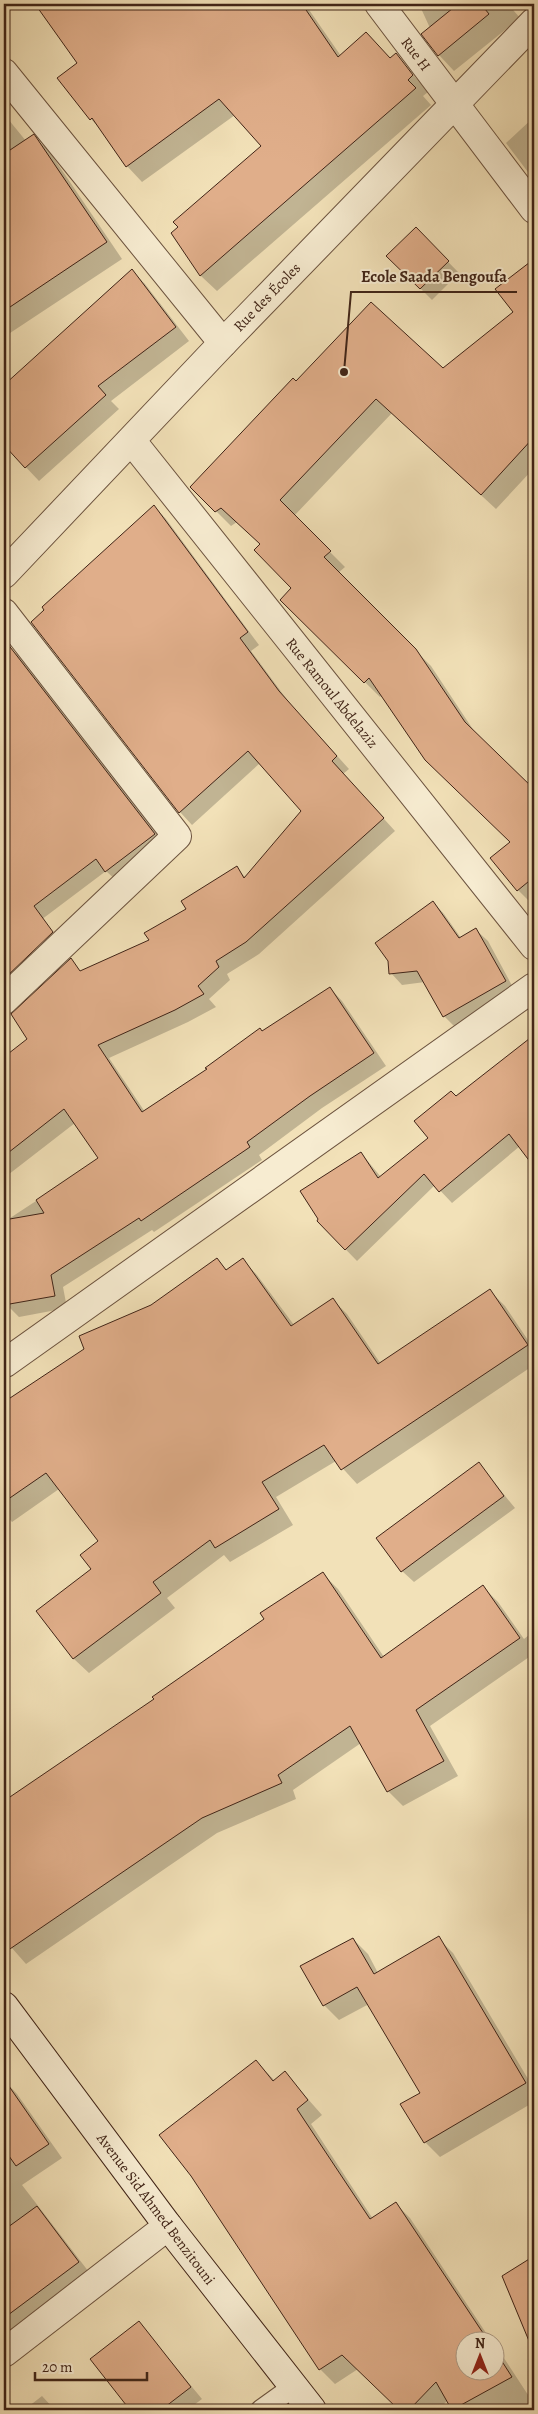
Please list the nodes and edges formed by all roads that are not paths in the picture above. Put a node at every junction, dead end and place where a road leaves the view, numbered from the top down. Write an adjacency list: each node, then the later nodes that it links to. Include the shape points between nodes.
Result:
1 (379, 4): 4 (street, Rue H)
2 (534, 22): 4 (street, Rue des Écoles)
3 (4, 74): 6 (street)
4 (453, 104): 5 (street, Rue H); 6 (street, Rue des Écoles)
5 (534, 209)
6 (222, 343): 7 (street, Rue des Écoles)
7 (131, 440): 8 (street, Rue des Écoles); 10 (street, Rue Ramoul Abdelaziz)
8 (4, 574)
9 (4, 613): 12 (street, via 177,836)
10 (534, 946)
11 (534, 987): 13 (street)
12 (4, 1000)
13 (4, 1361)
14 (4, 2006): 15 (street, Avenue Sid Ahmed Benzitouni)
15 (168, 2226): 16 (street); 17 (street, Avenue Sid Ahmed Benzitouni)
16 (4, 2353)
17 (293, 2387): 18 (lane); 19 (street, Avenue Sid Ahmed Benzitouni)
18 (260, 2410)
19 (312, 2410)

